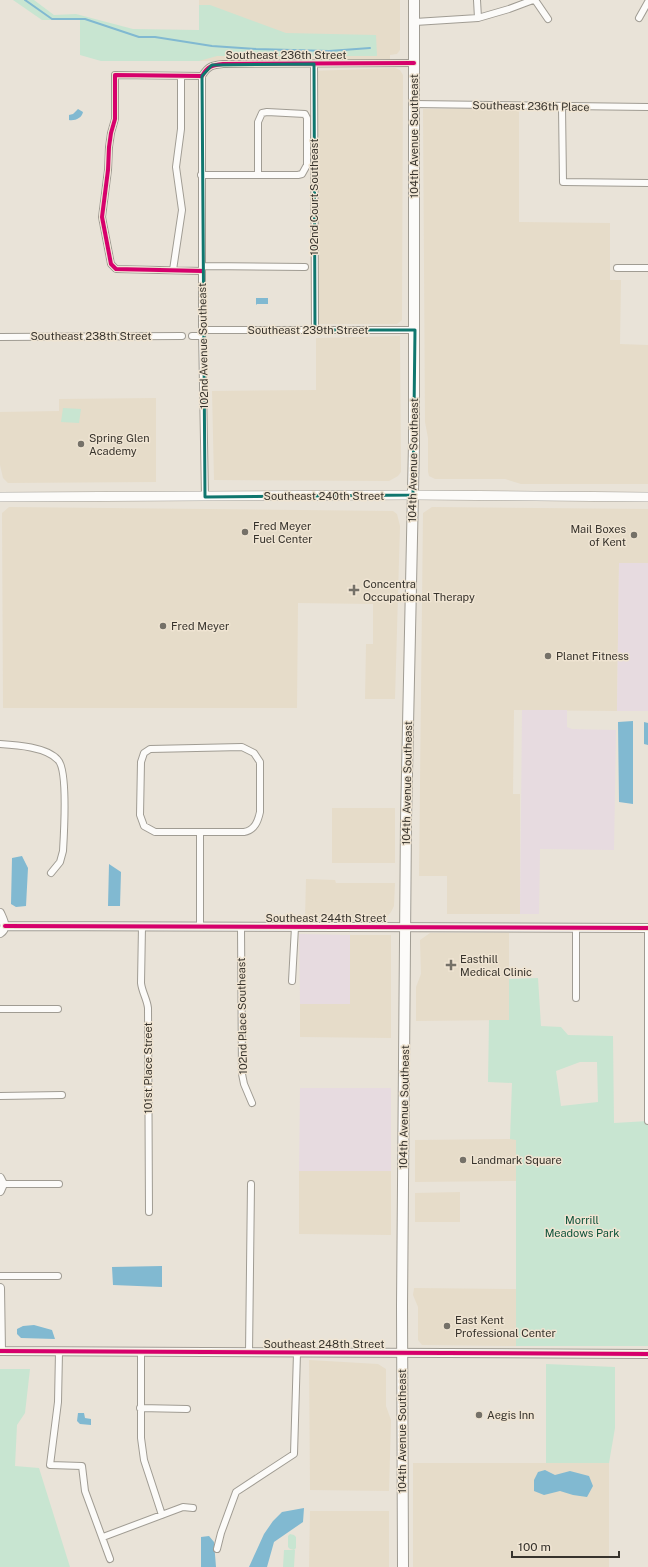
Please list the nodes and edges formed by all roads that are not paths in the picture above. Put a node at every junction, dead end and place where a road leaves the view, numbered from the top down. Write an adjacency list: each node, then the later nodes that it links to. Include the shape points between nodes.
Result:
1 (414, 0): 8 (main road, 104th Avenue Southeast)
2 (477, 0): 5 (street)
3 (534, 0): 5 (street); 7 (street)
4 (648, 2): 6 (street)
5 (478, 18): 8 (street)
6 (639, 18)
7 (548, 19)
8 (414, 22): 9 (main road, 104th Avenue Southeast)
9 (414, 63): 10 (street, Southeast 236th Street); 13 (main road, 104th Avenue Southeast)
10 (314, 64): 12 (street, Southeast 236th Street, via 212,65); 24 (street, 102nd Court Southeast)
11 (181, 76): 12 (street); 23 (street, via 181,129 176,168 182,210); 23 (street, via 116,75 115,119 109,148 102,217 111,264 116,269)
12 (202, 76): 16 (street, 102nd Avenue Southeast)
13 (414, 104): 14 (street, Southeast 236th Place); 25 (main road, 104th Avenue Southeast)
14 (562, 106): 15 (street, Southeast 236th Place); 18 (street, via 563,182)
15 (648, 106)
16 (201, 175): 17 (street); 20 (street, 102nd Avenue Southeast)
17 (258, 175): 17 (street, 102nd Court Southeast, via 259,118 262,113 305,114 305,172 298,175)
18 (648, 183)
19 (305, 267): 20 (street)
20 (202, 268): 23 (street); 26 (street, 102nd Avenue Southeast)
21 (618, 268): 22 (street)
22 (648, 268)
23 (173, 270)
24 (315, 330): 25 (street, Southeast 239th Street); 26 (street, Southeast 239th Street)
25 (414, 330): 30 (main road, 104th Avenue Southeast)
26 (202, 333): 28 (street); 33 (street, 102nd Avenue Southeast)
27 (182, 336): 29 (street, Southeast 238th Street)
28 (192, 336)
29 (0, 337)
30 (413, 495): 31 (main road, Southeast 240th Street); 33 (main road, Southeast 240th Street); 42 (main road, 104th Avenue Southeast)
31 (648, 496)
32 (0, 497): 33 (main road, Southeast 240th Street)
33 (205, 497)
34 (0, 744): 36 (street, via 15,744 41,750 52,754 62,765 63,850 60,862)
35 (200, 832): 35 (street, via 244,832 253,828 260,812 260,762 254,753 242,748 150,749 144,753 140,762 140,815 144,826 155,832); 39 (street)
36 (51, 873)
37 (0, 913): 45 (street)
38 (142, 926): 39 (street, Southeast 244th Street); 45 (street, Southeast 244th Street); 57 (street, 101st Place Street, via 141,983 148,1008)
39 (200, 926): 40 (street, Southeast 244th Street)
40 (241, 927): 41 (street, Southeast 244th Street); 52 (street, 102nd Place Southeast, via 242,1074 245,1089)
41 (295, 927): 42 (street, Southeast 244th Street); 46 (street)
42 (406, 927): 43 (street, Southeast 244th Street); 66 (main road, 104th Avenue Southeast)
43 (576, 927): 44 (street, Southeast 244th Street); 47 (street)
44 (648, 928): 53 (street)
45 (2, 929)
46 (292, 981)
47 (576, 998)
48 (0, 1009): 49 (street)
49 (58, 1009)
50 (0, 1096): 51 (street)
51 (62, 1096)
52 (252, 1103)
53 (648, 1121)
54 (1, 1184): 55 (street)
55 (59, 1184)
56 (250, 1184): 64 (street)
57 (149, 1212)
58 (0, 1276): 59 (street)
59 (58, 1276)
60 (0, 1288): 61 (street)
61 (0, 1351): 62 (street, Southeast 248th Street)
62 (59, 1352): 63 (street, Southeast 248th Street); 72 (street, via 58,1402 50,1465 82,1466 85,1491)
63 (141, 1352): 64 (street, Southeast 248th Street); 68 (street)
64 (249, 1352): 65 (street, Southeast 248th Street)
65 (297, 1353): 66 (street, Southeast 248th Street); 73 (street, via 294,1454 236,1492)
66 (402, 1353): 67 (street, Southeast 248th Street); 75 (main road, 104th Avenue Southeast)
67 (648, 1354)
68 (140, 1408): 69 (street); 71 (street, via 144,1460)
69 (187, 1409)
70 (193, 1508): 71 (street, via 183,1508)
71 (162, 1515): 72 (street)
72 (102, 1537): 74 (street)
73 (217, 1549)
74 (110, 1559)
75 (403, 1567)

